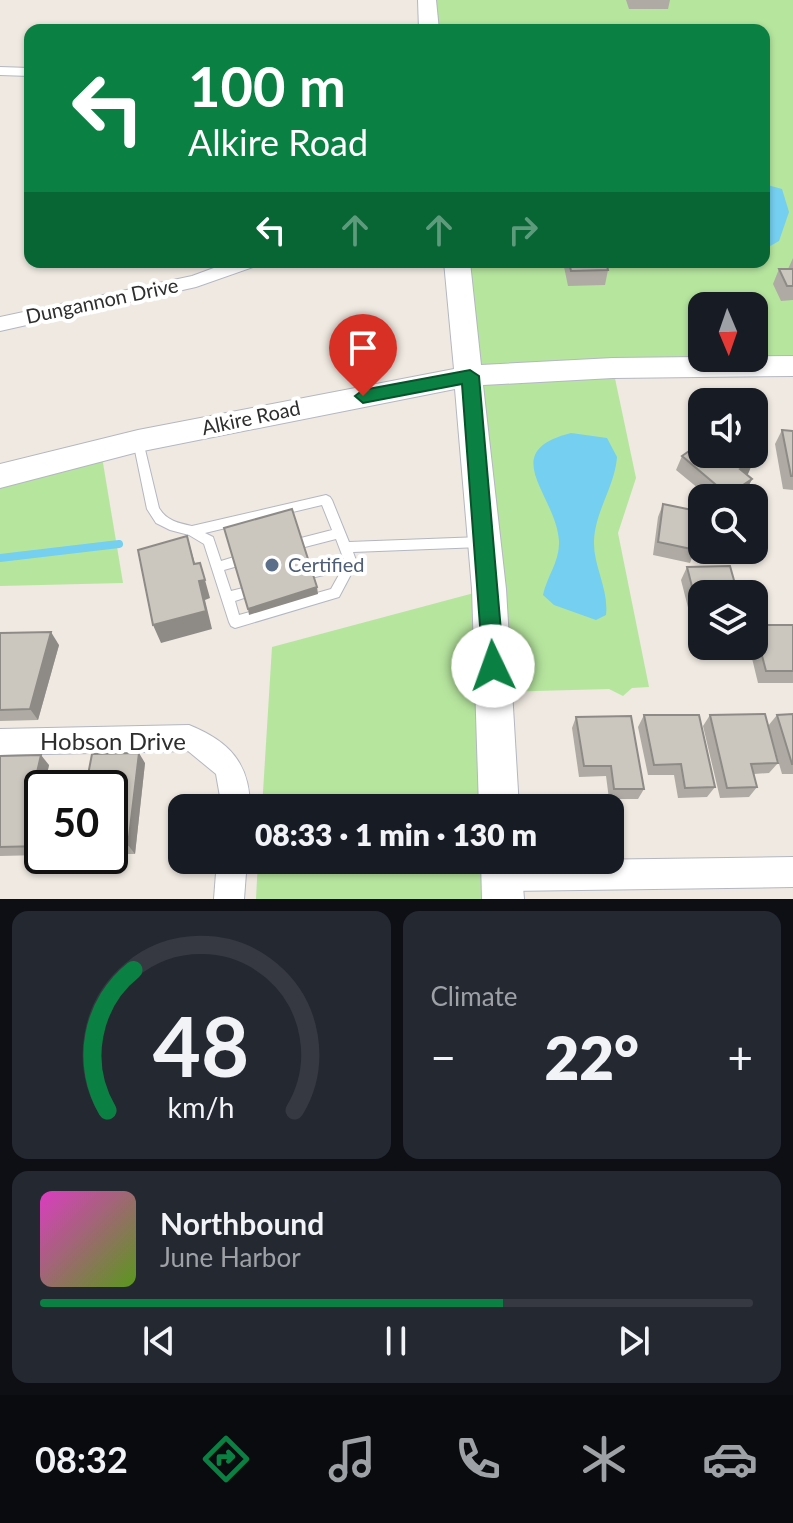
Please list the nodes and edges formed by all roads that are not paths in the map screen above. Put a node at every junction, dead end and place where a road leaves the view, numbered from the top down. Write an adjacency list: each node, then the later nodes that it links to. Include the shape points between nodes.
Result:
1 (427, 0): 2 (main road)
2 (429, 24)
3 (0, 71): 4 (street)
4 (24, 72)
5 (232, 268): 7 (street, Dungannon Drive, via 196,281)
6 (458, 268): 9 (main road)
7 (0, 324)
8 (793, 366): 9 (main road, Alkire Road)
9 (470, 376): 10 (main road, Alkire Road); 14 (main road)
10 (138, 441): 11 (main road, Alkire Road); 12 (lane, via 153,509 160,520)
11 (0, 476)
12 (192, 531): 13 (lane, via 326,500); 19 (lane, via 209,541)
13 (340, 533): 15 (lane); 16 (lane)
14 (485, 542): 16 (lane); 25 (main road)
15 (301, 543)
16 (345, 547): 18 (lane)
17 (234, 562): 19 (lane)
18 (351, 563): 20 (lane); 22 (lane, via 335,593 242,622 235,622)
19 (217, 567): 22 (lane)
20 (311, 573)
21 (243, 593): 22 (lane)
22 (228, 598)
23 (0, 742): 24 (street, Hobson Drive, via 189,738 222,757 233,770)
24 (235, 794)
25 (498, 794)
26 (793, 872): 28 (street)
27 (231, 874): 29 (street)
28 (502, 878)
29 (229, 899)

